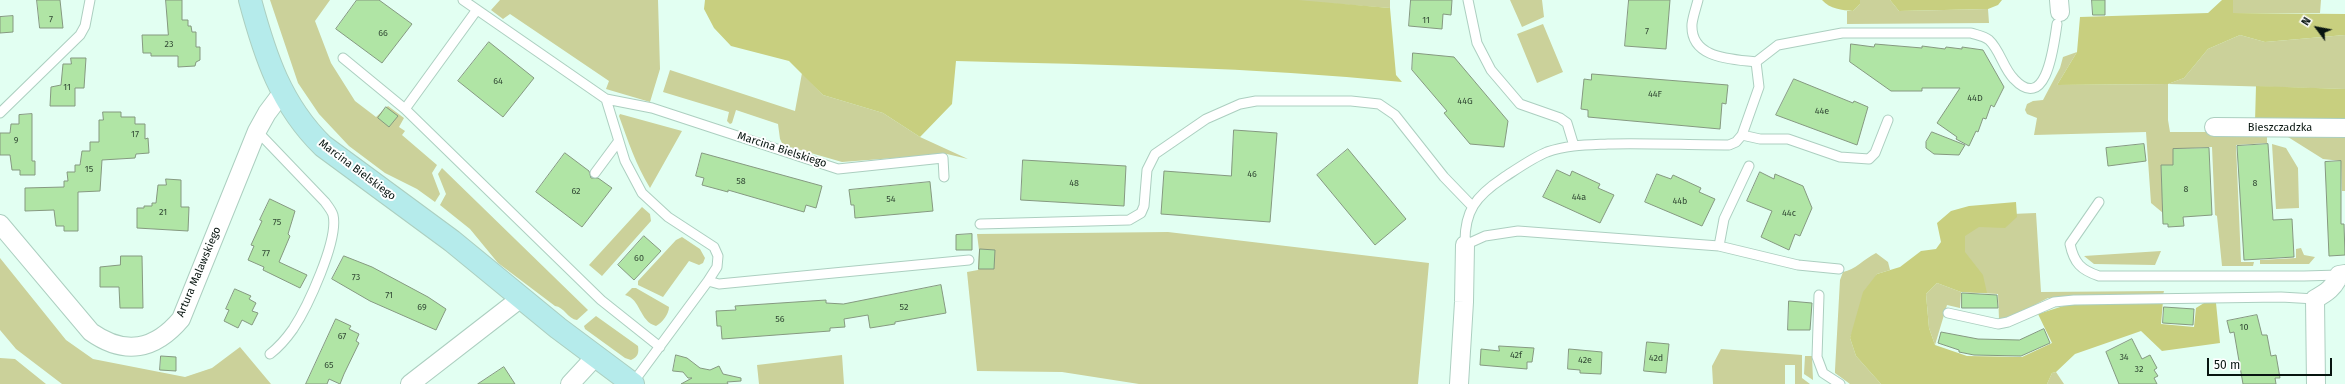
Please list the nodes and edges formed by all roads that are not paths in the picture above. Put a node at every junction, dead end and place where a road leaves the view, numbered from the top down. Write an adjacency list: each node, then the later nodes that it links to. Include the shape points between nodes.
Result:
1 (90, 0): 13 (lane, via 85,26 80,35)
2 (250, 0): 10 (street, Marcina Bielskiego)
3 (463, 0): 6 (lane, Marcina Bielskiego)
4 (1468, 0): 20 (lane, via 1477,43 1491,70 1520,104 1560,118 1566,123)
5 (1698, 0): 9 (lane, via 1692,25 1694,38 1704,51 1715,56)
6 (476, 11): 11 (lane, Marcina Bielskiego); 12 (lane)
7 (2059, 12): 9 (lane, via 2050,67 2040,84 2032,88 2024,86 2014,78 1989,40 1972,33 1842,33 1778,46)
8 (343, 58): 12 (lane)
9 (1756, 62): 18 (lane, via 1759,87)
10 (282, 93): 17 (street, Artura Malawskiego); 35 (street, Marcina Bielskiego, via 295,115 323,146 452,241)
11 (606, 99): 19 (lane, Marcina Bielskiego); 23 (lane, Marcina Bielskiego, via 652,108 838,169 943,158)
12 (405, 109): 38 (lane, via 601,300)
13 (0, 113)
14 (1888, 120): 18 (lane, via 1876,153 1869,159 1840,157 1788,139 1760,139)
15 (2214, 127): 16 (street, Bieszczadzka)
16 (2345, 128)
17 (257, 131): 26 (street, Artura Malawskiego, via 181,319 163,338 151,344 127,347 103,340 91,332); 39 (lane, via 325,202 333,214 334,228 329,250 294,328 283,343)
18 (1742, 135): 20 (lane, via 1729,145 1638,143)
19 (618, 142): 22 (lane); 33 (lane, Marcina Bielskiego, via 642,193 668,217 714,247 718,256 717,267)
20 (1574, 146): 25 (lane, via 1547,152 1523,165 1482,193)
21 (1749, 166): 29 (lane, via 1724,219)
22 (595, 173)
23 (944, 177)
24 (2098, 202): 32 (lane, via 2070,244 2079,267 2099,276)
25 (1472, 206): 27 (lane, via 1444,177 1395,115 1384,106 1351,101 1256,101 1240,104 1206,119 1155,154 1147,170 1144,206 1136,217 1129,220); 28 (lane, via 1464,226)
26 (0, 224)
27 (980, 224)
28 (1464, 245): 29 (lane, via 1485,236 1518,231); 44 (street, via 1464,302)
29 (1719, 246): 31 (lane, via 1798,265)
30 (969, 260): 33 (lane, via 719,284)
31 (1839, 269)
32 (2342, 274): 36 (street, via 2326,293)
33 (708, 281): 38 (lane, Marcina Bielskiego)
34 (1819, 295): 45 (lane, via 1817,357 1824,373)
35 (521, 298): 40 (street, Marcina Bielskiego); 41 (street)
36 (2315, 299): 37 (lane, via 2274,297 2074,300 2054,302 1998,324); 46 (street)
37 (1948, 313)
38 (660, 346): 43 (lane, Marcina Bielskiego)
39 (270, 354)
40 (595, 357): 42 (street); 43 (street, Marcina Bielskiego)
41 (410, 384)
42 (570, 384)
43 (633, 384)
44 (1459, 384)
45 (1840, 384)
46 (2316, 384)

